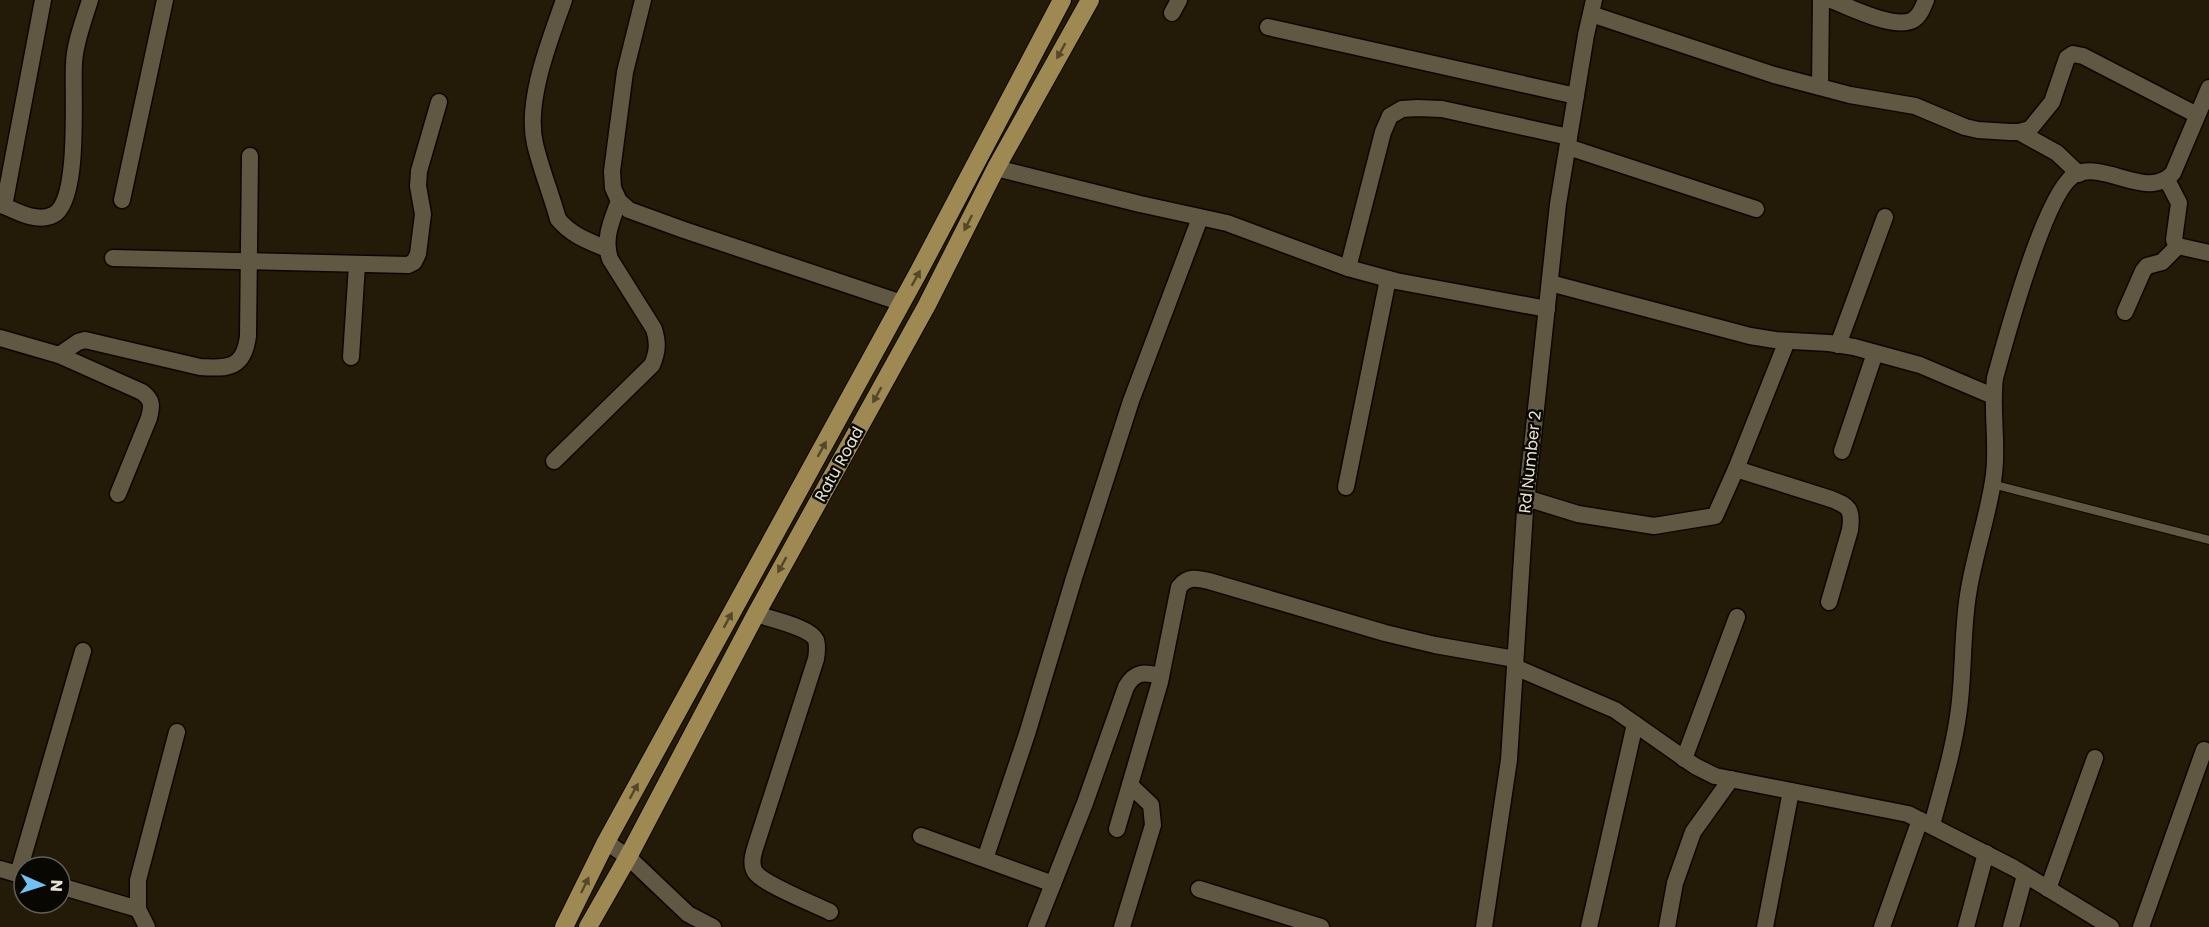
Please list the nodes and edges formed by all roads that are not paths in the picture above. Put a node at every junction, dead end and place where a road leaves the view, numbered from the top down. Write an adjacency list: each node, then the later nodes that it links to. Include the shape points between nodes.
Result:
1 (43, 0): 26 (street)
2 (90, 0): 26 (street, via 74,63 73,139 63,206 43,218)
3 (165, 0): 24 (street)
4 (564, 0): 31 (street, via 541,66 535,97 534,142 558,219 582,239)
5 (643, 0): 25 (street, via 625,72 612,171)
6 (1062, 0): 39 (main road, Ratu Road, one-way to 6)
7 (1090, 0): 21 (main road, Ratu Road, one-way to 21)
8 (1821, 0): 13 (street)
9 (1831, 0): 10 (street, via 1903,23 1914,19)
10 (1926, 0)
11 (1593, 7): 13 (street, via 1774,75); 15 (street, Rd Number 2)
12 (1268, 27): 15 (street)
13 (1820, 87): 18 (street, via 1915,106 1978,130)
14 (2209, 88): 17 (street)
15 (1576, 96): 19 (street, Rd Number 2)
16 (439, 102): 35 (street, via 419,171 423,214 414,262)
17 (2198, 115): 18 (street, via 2073,54 2067,58 2052,102 2030,129); 23 (street)
18 (2019, 132): 22 (street, via 2057,153)
19 (1569, 142): 27 (street); 36 (street, via 1442,109 1402,109 1390,116 1383,132); 38 (street, Rd Number 2)
20 (250, 156): 34 (street)
21 (996, 168): 29 (street); 58 (main road, Ratu Road, one-way to 58, via 927,305)
22 (2079, 174): 23 (street, via 2097,173 2146,183); 48 (street, via 2055,201 2035,249 1995,378)
23 (2168, 180): 30 (street, via 2179,203 2174,240)
24 (122, 200)
25 (619, 201): 31 (street, via 607,235); 39 (street, via 629,210 684,230)
26 (2, 205)
27 (1756, 209)
28 (1885, 217): 44 (street)
29 (1200, 218): 36 (street, via 1257,233); 78 (street, via 1131,401)
30 (2178, 246): 32 (street); 41 (street, via 2162,262 2147,266)
31 (607, 249): 50 (street, via 654,328 657,354 652,365)
32 (2209, 253)
33 (113, 258): 34 (street)
34 (249, 262): 35 (street); 46 (street, via 246,349 232,366 182,364 85,340)
35 (357, 265): 47 (street)
36 (1348, 268): 37 (street)
37 (1388, 279): 40 (street); 53 (street)
38 (1550, 283): 40 (street, Rd Number 2); 43 (street, via 1750,336)
39 (902, 303): 74 (main road, Ratu Road, one-way to 39)
40 (1547, 309): 55 (street, Rd Number 2)
41 (2125, 312)
42 (0, 338): 46 (street)
43 (1787, 341): 44 (street); 51 (street)
44 (1838, 345): 45 (street)
45 (1875, 353): 48 (street, via 1920,365); 49 (street)
46 (59, 355): 54 (street, via 150,398 149,418)
47 (351, 357)
48 (1993, 396): 52 (street, via 1996,449)
49 (1842, 451)
50 (554, 461)
51 (1736, 469): 55 (street, via 1715,516 1654,526 1578,514); 57 (street, via 1831,499 1850,510 1850,530)
52 (1992, 484): 56 (lane); 71 (street, via 1968,594 1959,711 1949,759)
53 (1346, 487)
54 (118, 494)
55 (1526, 498): 61 (street, Rd Number 2)
56 (2209, 540)
57 (1829, 603)
58 (756, 614): 77 (main road, Ratu Road); 85 (street, via 805,630 815,638 818,647 758,839 752,861 754,871 763,880)
59 (1737, 617): 67 (street)
60 (82, 651): 76 (street)
61 (1515, 663): 62 (street, via 1385,633 1194,578 1179,587); 63 (street, via 1615,710); 93 (street, Rd Number 2, via 1509,760)
62 (1161, 676): 69 (street); 80 (street, via 1138,674 1126,687)
63 (1635, 724): 67 (street); 94 (street)
64 (177, 732): 84 (street, via 138,880)
65 (2204, 750): 101 (street)
66 (2095, 758): 82 (street)
67 (1684, 759): 68 (street, via 1715,776)
68 (1731, 779): 70 (street); 95 (street, via 1689,841 1675,883)
69 (1130, 785): 72 (street); 92 (street, via 1151,806 1153,825)
70 (1791, 791): 71 (street, via 1908,813); 96 (street)
71 (1926, 823): 75 (street); 97 (street)
72 (1116, 829)
73 (921, 836): 78 (street)
74 (606, 842): 77 (street); 88 (main road, Ratu Road, one-way to 74)
75 (1986, 853): 79 (street); 98 (street)
76 (26, 855)
77 (627, 857): 89 (main road, Ratu Road); 90 (street, via 688,914)
78 (985, 859): 80 (street)
79 (2025, 874): 82 (street); 99 (street)
80 (1053, 884): 91 (street)
81 (1199, 889): 86 (street)
82 (2048, 889): 100 (street)
83 (72, 890): 84 (street)
84 (138, 909): 87 (street)
85 (830, 912)
86 (1316, 926)
87 (147, 927)
88 (564, 927)
89 (588, 927)
90 (714, 927)
91 (1036, 927)
92 (1122, 927)
93 (1484, 927)
94 (1589, 927)
95 (1667, 927)
96 (1765, 927)
97 (1882, 927)
98 (1966, 927)
99 (2011, 927)
100 (2111, 927)
101 (2141, 927)

